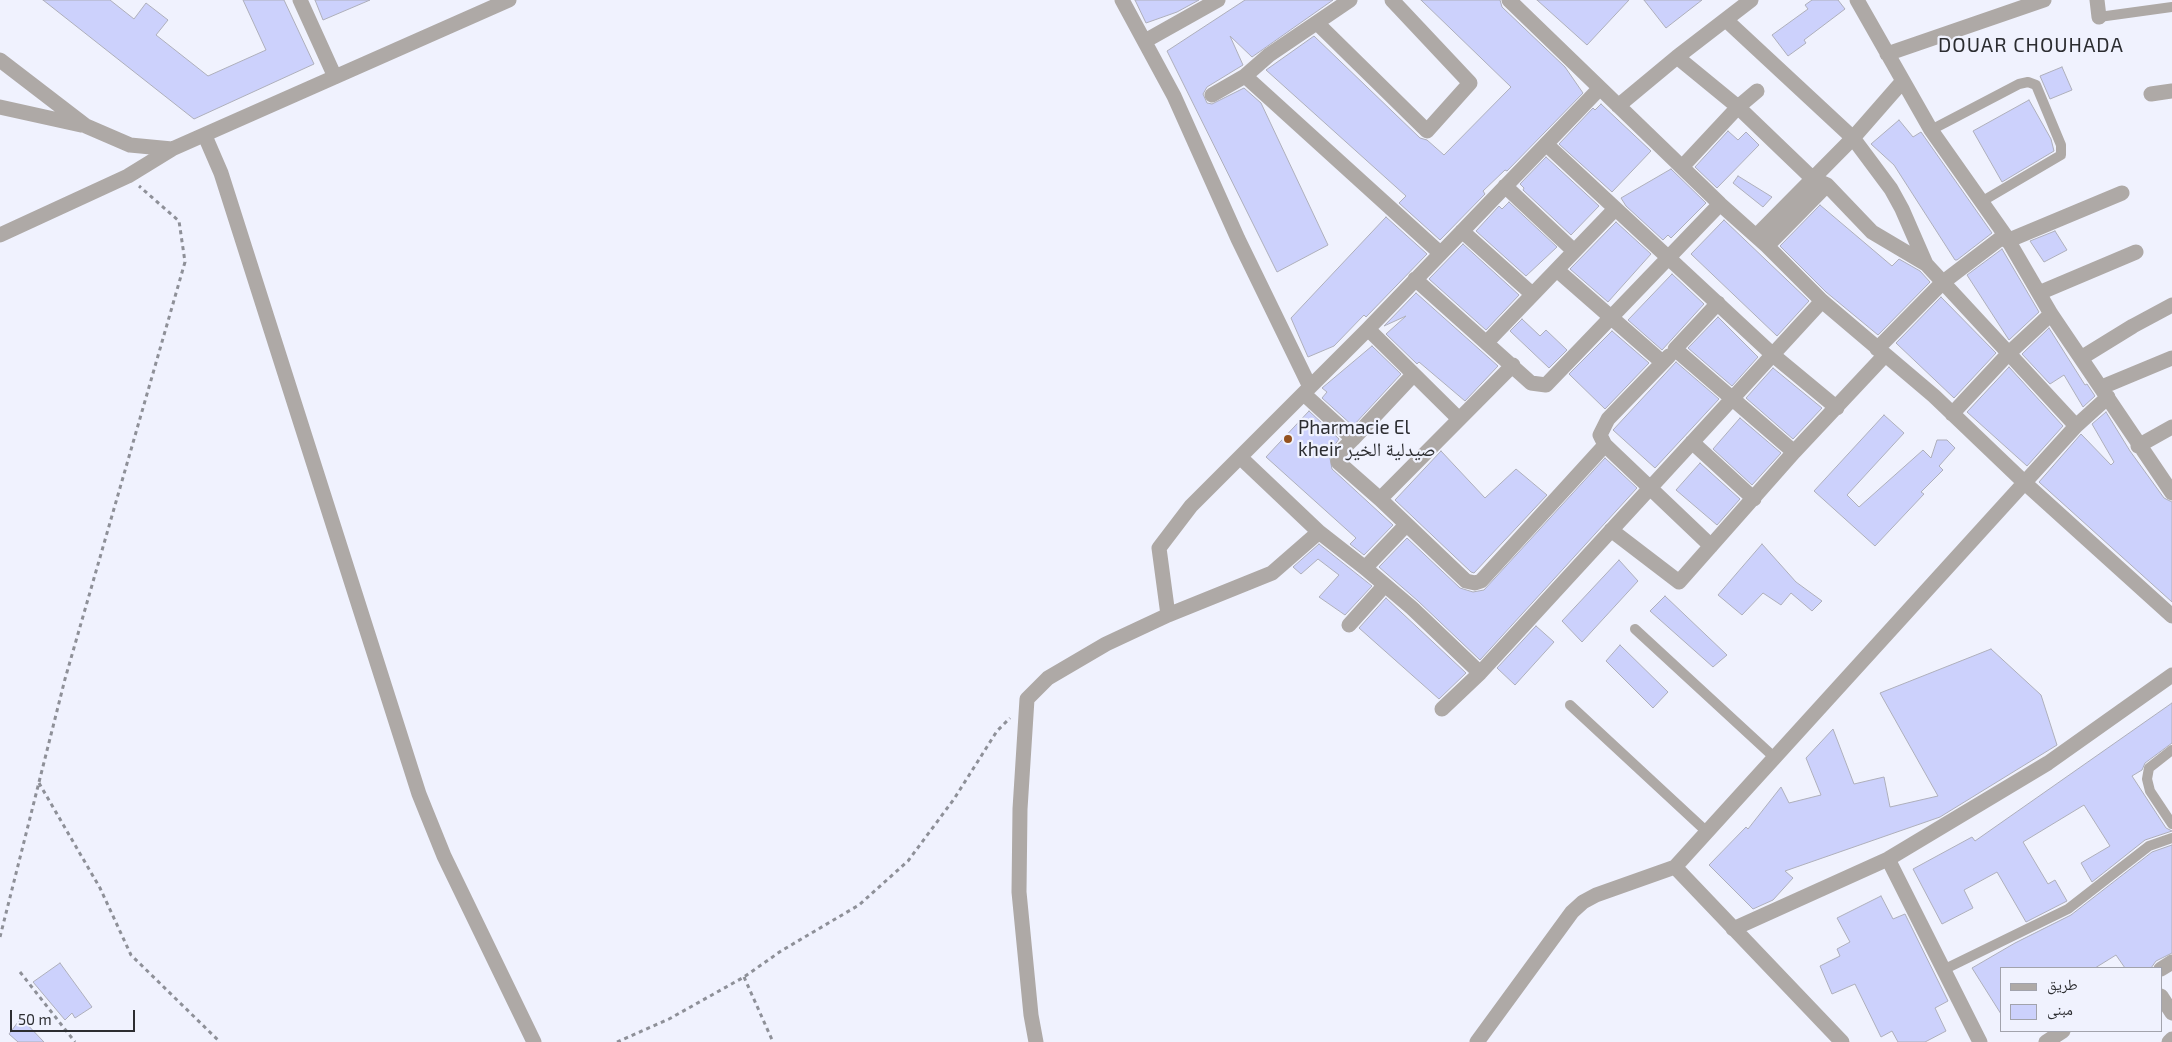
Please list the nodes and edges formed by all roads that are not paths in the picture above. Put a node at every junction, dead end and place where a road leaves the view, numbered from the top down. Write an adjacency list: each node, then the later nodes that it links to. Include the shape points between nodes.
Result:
1 (300, 0): 22 (street)
2 (509, 0): 22 (street)
3 (1122, 0): 17 (street)
4 (1218, 0): 17 (street)
5 (1350, 0): 16 (street)
6 (1392, 0): 16 (street, via 1470,82 1427,131)
7 (1509, 0): 24 (street)
8 (1751, 0): 15 (street)
9 (1857, 0): 18 (street)
10 (2044, 0): 12 (street)
11 (2097, 0): 14 (street)
12 (2006, 6): 18 (street)
13 (2172, 7): 14 (lane)
14 (2099, 17)
15 (1726, 20): 19 (street); 35 (street)
16 (1317, 23): 21 (street)
17 (1145, 41): 75 (street, via 1174,96)
18 (1887, 54): 23 (street)
19 (1677, 57): 29 (street); 31 (street)
20 (0, 60): 32 (street)
21 (1245, 76): 28 (street); 51 (street)
22 (335, 78): 34 (street)
23 (1902, 82): 33 (street); 35 (street)
24 (1600, 88): 29 (street); 36 (street)
25 (1757, 91): 31 (street)
26 (2172, 91): 27 (street)
27 (2151, 94)
28 (1212, 95)
29 (1618, 106): 38 (street)
30 (0, 107): 32 (street)
31 (1738, 107): 38 (street); 39 (street)
32 (86, 126): 37 (street, via 130,145)
33 (1931, 130): 42 (street); 42 (lane, via 2019,84 2028,82 2036,85 2061,146 2061,156)
34 (204, 136): 37 (street); 121 (street, via 221,173 419,794 444,856)
35 (1853, 138): 39 (street); 53 (street, via 1891,188)
36 (1546, 144): 40 (street); 44 (street)
37 (172, 149): 46 (street, via 128,176)
38 (1682, 167): 43 (street)
39 (1820, 182): 48 (street); 53 (street, via 1872,232)
40 (1505, 186): 45 (street); 49 (street)
41 (2122, 193): 47 (street)
42 (1981, 202): 47 (street)
43 (1720, 204): 48 (street); 52 (street)
44 (1615, 208): 49 (street); 52 (street)
45 (1462, 230): 51 (street); 58 (street)
46 (0, 235)
47 (2006, 238): 56 (street); 57 (street)
48 (1761, 241): 59 (street)
49 (1574, 251): 54 (street)
50 (2136, 252): 57 (street)
51 (1440, 253): 55 (street)
52 (1670, 258): 60 (street); 63 (street)
53 (1926, 264): 56 (street)
54 (1557, 270): 58 (street); 63 (street)
55 (1415, 279): 64 (street); 65 (street)
56 (1942, 283): 67 (street); 68 (street)
57 (2039, 293): 62 (street)
58 (1532, 294): 65 (street)
59 (1822, 301): 67 (street); 69 (street)
60 (1718, 303): 66 (street); 69 (street)
61 (2172, 305): 70 (street)
62 (2051, 314): 68 (street); 70 (street)
63 (1611, 318): 72 (street); 73 (street, via 1546,385 1531,383)
64 (1368, 329): 74 (street); 75 (street)
65 (1488, 342): 73 (street)
66 (1675, 349): 72 (street); 77 (street)
67 (1881, 352): 78 (street); 79 (street)
68 (2008, 354): 79 (street); 81 (street)
69 (1773, 356): 77 (street); 78 (street)
70 (2081, 358): 76 (street)
71 (2172, 358): 76 (street)
72 (1662, 362): 85 (street, via 1608,419 1600,435)
73 (1513, 365): 80 (street)
74 (1413, 374): 80 (street); 83 (street)
75 (1307, 390): 83 (street); 88 (street)
76 (2105, 392): 81 (street); 86 (street)
77 (1732, 400): 84 (street); 87 (street)
78 (1837, 408): 87 (street)
79 (1952, 414): 89 (street)
80 (1458, 418): 92 (street)
81 (2076, 426): 89 (street)
82 (2172, 427): 86 (street)
83 (1353, 439): 92 (street, via 1338,454 1338,462)
84 (1692, 442): 90 (street); 93 (street)
85 (1606, 445): 90 (street); 94 (street, via 1478,582 1466,582)
86 (2138, 446): 91 (street)
87 (1794, 452): 93 (street)
88 (1241, 458): 96 (street); 100 (street, via 1191,506 1159,548)
89 (2026, 484): 101 (street); 109 (street)
90 (1650, 488): 95 (street); 97 (street)
91 (2172, 493)
92 (1380, 499): 94 (street)
93 (1754, 499): 97 (street)
94 (1406, 525): 98 (street)
95 (1611, 530): 97 (street, via 1679,582); 104 (street)
96 (1319, 532): 98 (street); 100 (street, via 1272,573)
97 (1711, 546)
98 (1365, 568): 99 (street)
99 (1384, 586): 102 (street); 104 (street, via 1412,608)
100 (1168, 615): 122 (street, via 1106,644 1048,678 1028,699 1020,809 1019,892)
101 (2172, 616)
102 (1349, 625)
103 (1635, 629): 109 (lane)
104 (1480, 673): 107 (street)
105 (2172, 675): 113 (street, via 2048,763)
106 (1570, 705): 111 (lane)
107 (1442, 709)
108 (2172, 750): 110 (lane, via 2149,768 2147,779 2150,791)
109 (1775, 758): 111 (street)
110 (2172, 824)
111 (1707, 832): 114 (street)
112 (2172, 838): 116 (lane, via 2149,846 2068,909)
113 (1888, 859): 115 (street); 116 (street)
114 (1675, 867): 115 (street); 123 (street, via 1583,902 1572,912)
115 (1733, 929): 124 (street)
116 (1943, 970): 125 (street)
117 (2162, 997): 118 (street)
118 (2172, 1012)
119 (2061, 1032): 126 (street)
120 (2172, 1039): 127 (street)
121 (534, 1042)
122 (1036, 1042)
123 (1477, 1042)
124 (1842, 1042)
125 (1980, 1042)
126 (2046, 1042)
127 (2169, 1042)

